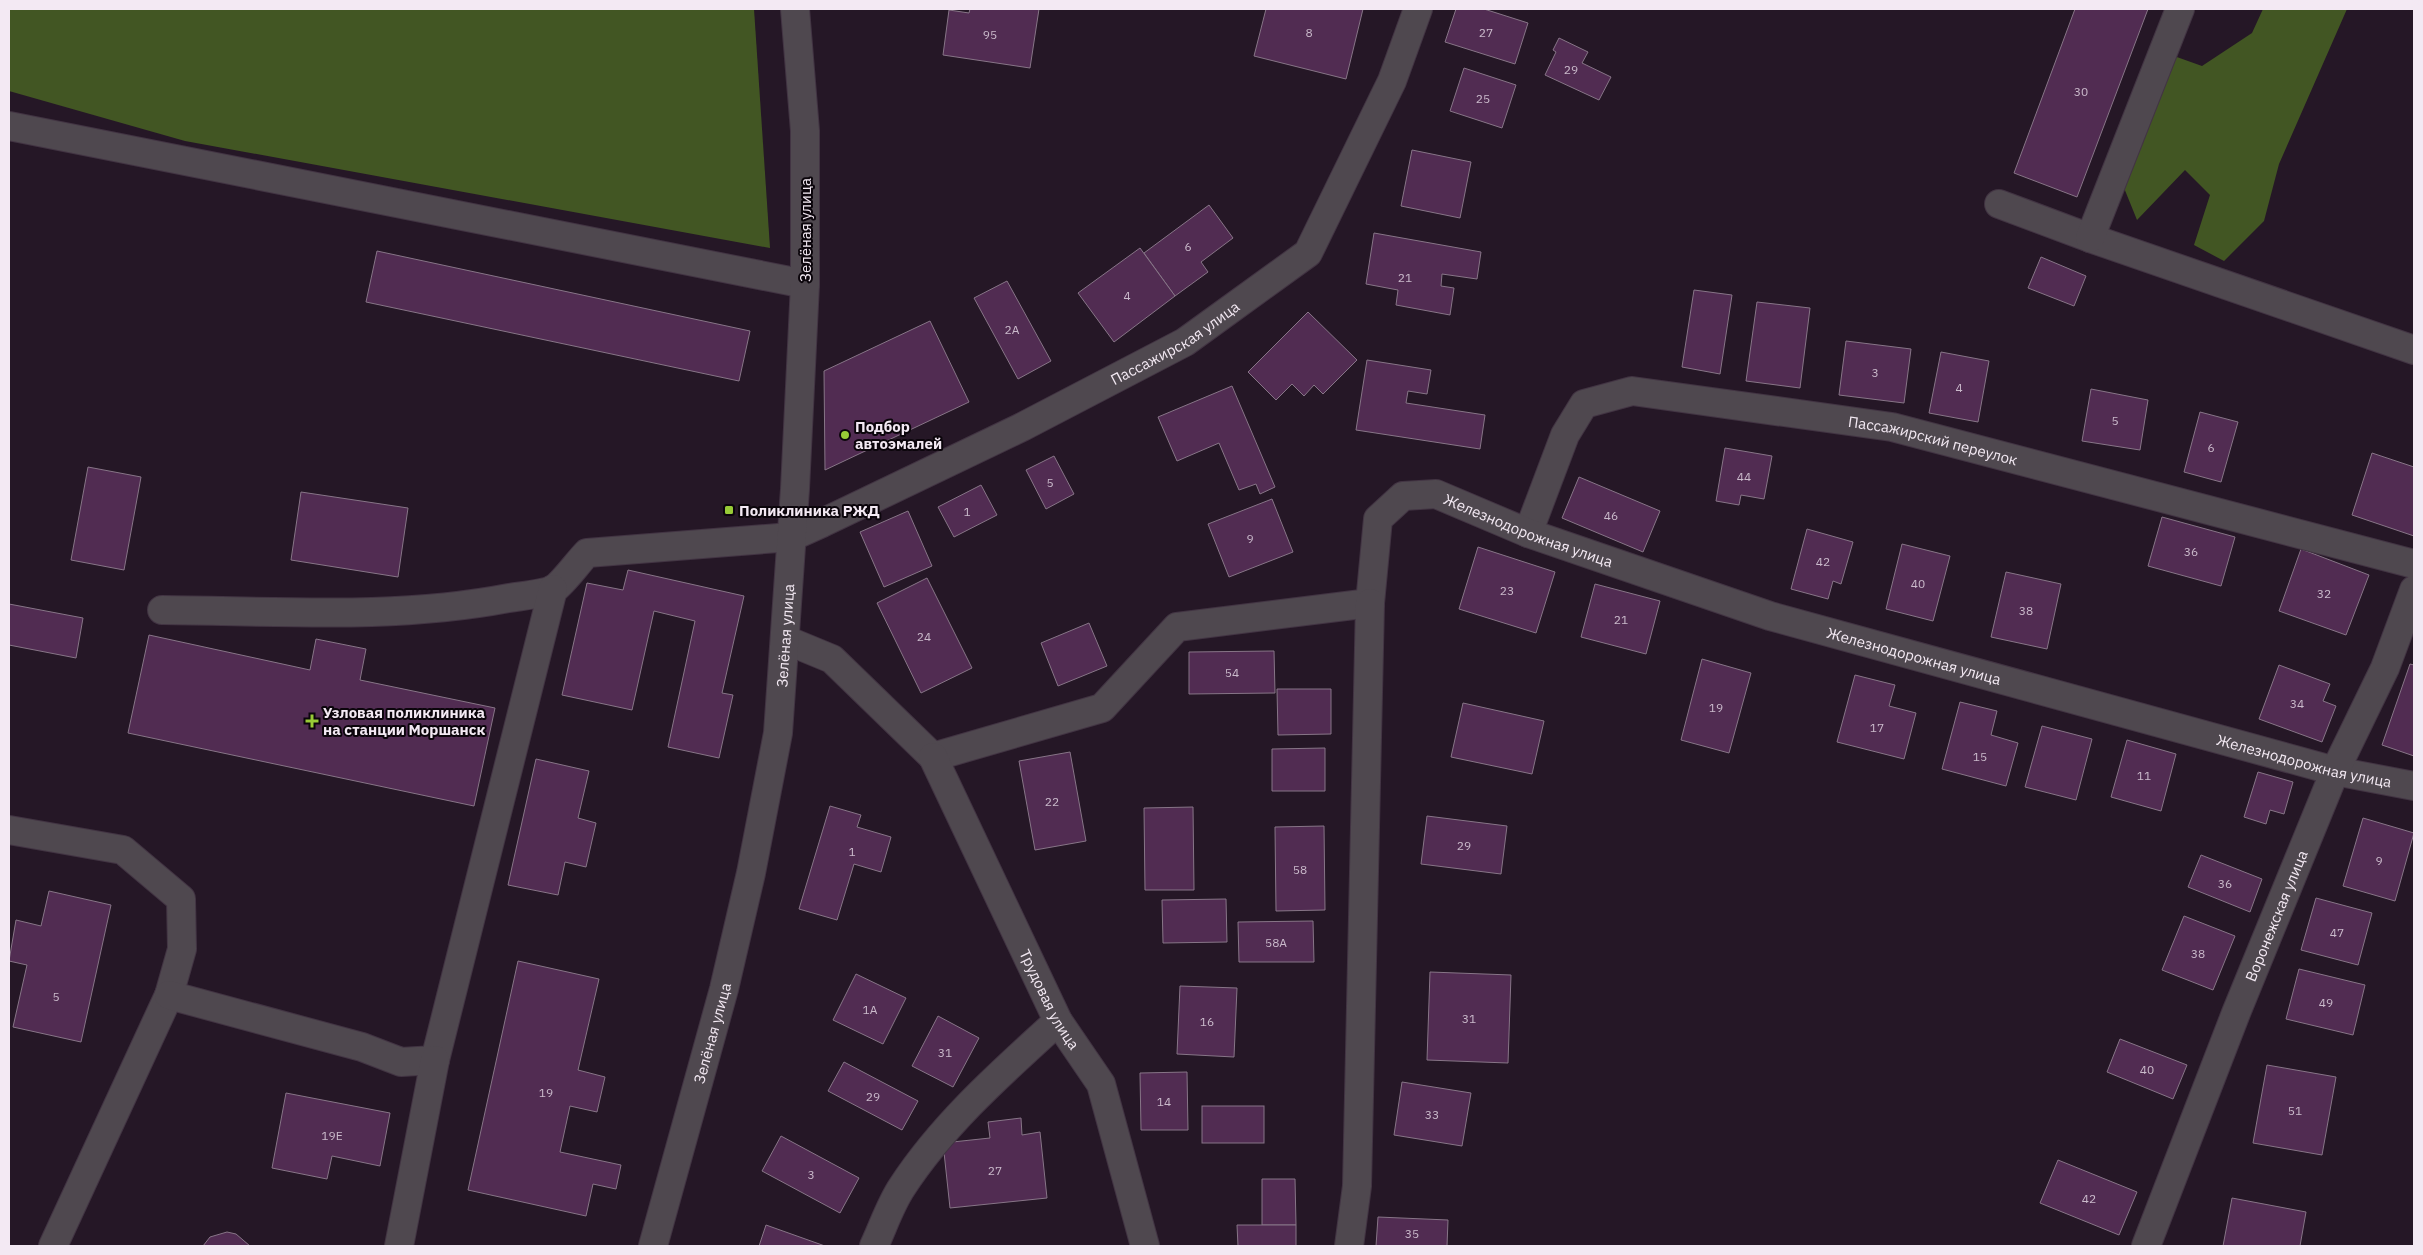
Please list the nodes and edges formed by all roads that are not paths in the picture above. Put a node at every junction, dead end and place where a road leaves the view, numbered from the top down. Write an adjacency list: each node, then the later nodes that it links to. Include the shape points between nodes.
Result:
1 (794, 9): 7 (street, Зелёная улица, via 806,131)
2 (1418, 9): 10 (street, Пассажирская улица, via 1392,82 1308,254 1185,342 1022,427)
3 (2180, 9): 6 (street)
4 (9, 126): 7 (street)
5 (1998, 204): 6 (street)
6 (2090, 238): 8 (street)
7 (805, 284): 10 (street, Зелёная улица)
8 (2414, 350)
9 (1528, 533): 11 (street, Пассажирский переулок, via 1565,435 1584,404 1632,391 1892,427); 14 (street, Железнодорожная улица, via 1436,494 1403,496 1378,519); 18 (street, Железнодорожная улица, via 1770,616)
10 (791, 537): 12 (street, via 587,552); 16 (street, Зелёная улица)
11 (2414, 564)
12 (553, 589): 15 (street, via 498,600 364,614); 23 (street)
13 (2414, 590): 18 (street, Воронежская улица, via 2385,668)
14 (1370, 602): 17 (street, via 1177,627 1102,708); 29 (street, Железнодорожная улица, via 1357,1186)
15 (162, 610)
16 (786, 640): 17 (street, via 832,659); 26 (street, Зелёная улица, via 778,733 752,873 724,989)
17 (933, 757): 22 (street, Трудовая улица)
18 (2335, 771): 19 (street, Железнодорожная улица); 30 (street, Воронежская улица, via 2236,1013)
19 (2414, 786)
20 (9, 830): 21 (street, via 123,850 181,899 182,949)
21 (169, 994): 23 (street, via 362,1047 401,1062); 24 (street)
22 (1058, 1021): 27 (street, via 931,1145 900,1189); 28 (street, Трудовая улица, via 1102,1084)
23 (435, 1060): 25 (street)
24 (53, 1246)
25 (399, 1246)
26 (653, 1246)
27 (874, 1246)
28 (1145, 1246)
29 (1349, 1246)
30 (2146, 1246)

